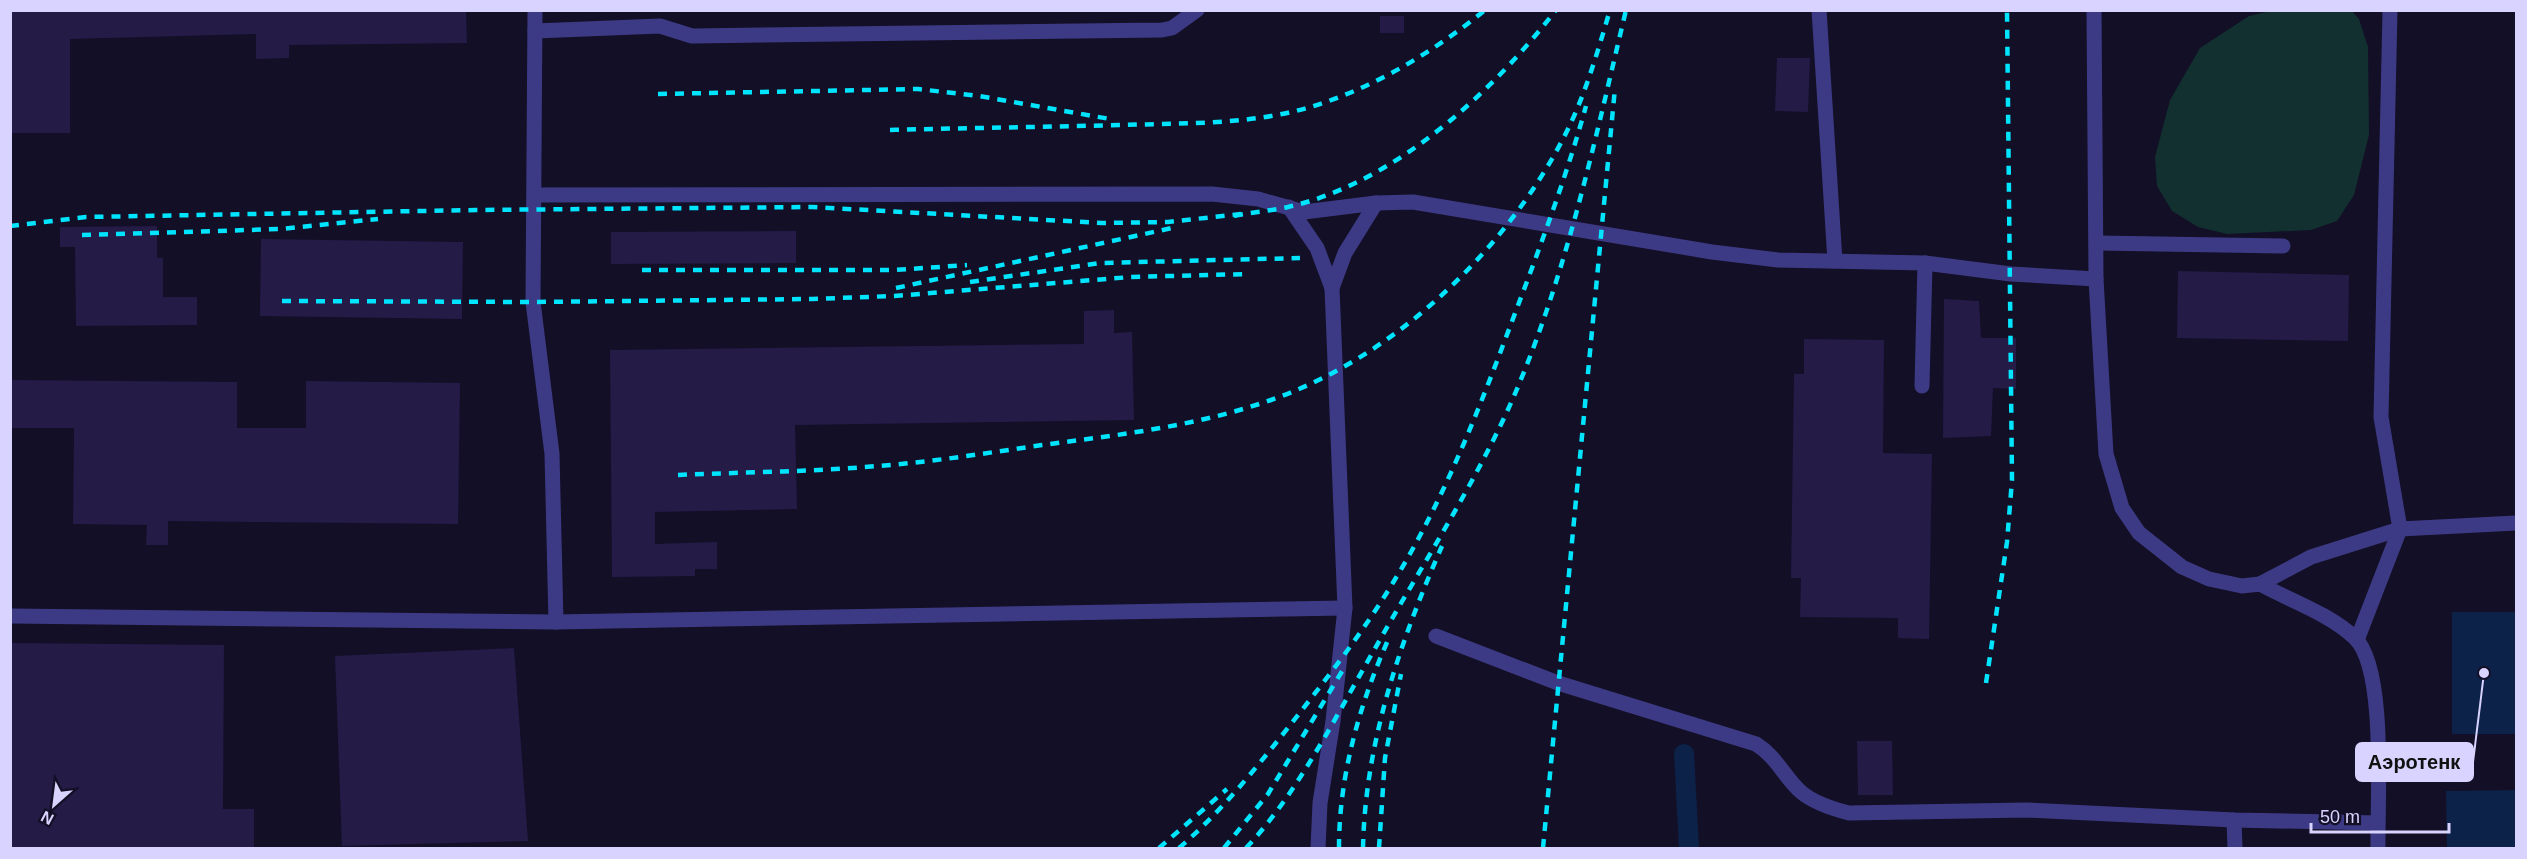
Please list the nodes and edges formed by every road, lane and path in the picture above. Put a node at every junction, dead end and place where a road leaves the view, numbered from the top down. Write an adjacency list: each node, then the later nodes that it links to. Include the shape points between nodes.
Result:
1 (535, 10): 6 (lane)
2 (1819, 10): 12 (lane)
3 (2094, 10): 10 (lane)
4 (2390, 10): 18 (lane, via 2380,417)
5 (1190, 13): 6 (lane, via 1172,28 1162,30 692,36 660,26)
6 (535, 31): 7 (lane)
7 (535, 195): 9 (lane, via 1212,194); 22 (lane, via 533,302 552,454)
8 (1376, 203): 9 (lane, via 1314,212); 12 (lane, via 1413,202 1712,252 1778,260); 15 (lane, via 1345,253)
9 (1289, 207): 15 (lane, via 1317,248)
10 (2098, 243): 11 (lane); 14 (lane)
11 (2283, 246)
12 (1835, 261): 13 (lane)
13 (1925, 263): 14 (lane); 16 (lane)
14 (2096, 279): 19 (lane, via 2106,454 2122,508 2139,533 2182,567 2242,586)
15 (1332, 288): 20 (lane)
16 (1922, 386)
17 (2517, 523): 18 (lane)
18 (2400, 529): 19 (lane, via 2311,558); 24 (lane)
19 (2260, 584): 24 (lane, via 2330,620)
20 (1345, 608): 22 (lane); 27 (lane, via 1320,803)
21 (10, 616): 22 (lane)
22 (556, 622)
23 (1436, 636): 25 (lane, via 1558,683 1756,744 1776,759 1802,792 1834,810 1870,814 2027,810)
24 (2357, 640): 26 (lane, via 2371,672 2377,706)
25 (2234, 820): 26 (lane); 28 (lane)
26 (2378, 823): 29 (lane)
27 (1318, 849)
28 (2235, 849)
29 (2378, 849)

